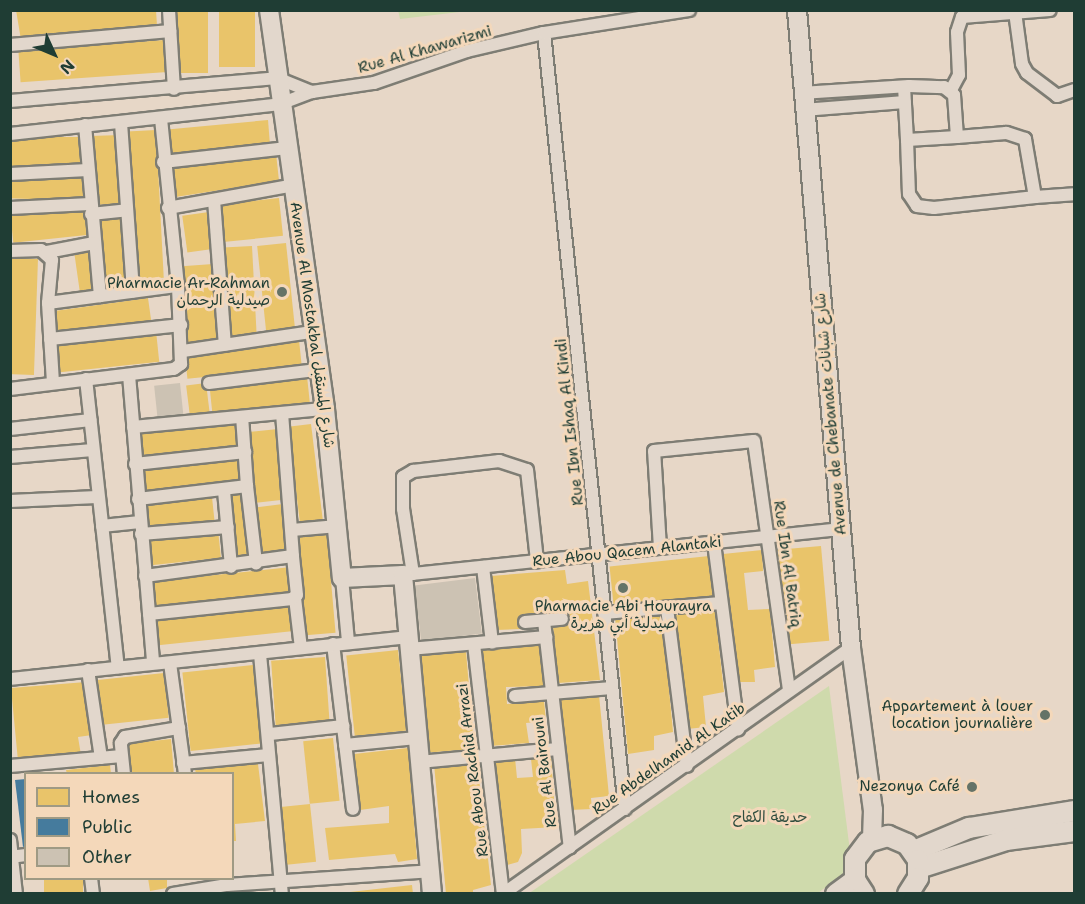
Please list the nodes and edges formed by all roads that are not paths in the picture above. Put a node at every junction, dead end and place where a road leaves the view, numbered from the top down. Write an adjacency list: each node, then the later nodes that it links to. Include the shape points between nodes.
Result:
1 (169, 10): 7 (street)
2 (269, 10): 10 (street, Avenue Al Mostakbal شارع المستقبل)
3 (689, 10): 8 (street, Rue Al Khawarizmi)
4 (797, 10): 17 (street, Avenue de Chebanate شارع شبانات)
5 (1050, 10): 6 (street)
6 (1015, 12): 13 (street, via 969,16 959,21 959,75); 14 (street, via 1022,64 1027,73 1057,96)
7 (170, 31): 9 (street); 12 (street)
8 (544, 33): 15 (street, Rue Al Khawarizmi, via 466,51 374,83); 80 (street, Rue Ibn Ishaq Al Kindi)
9 (10, 45)
10 (277, 78): 12 (street); 15 (street); 19 (street, Avenue Al Mostakbal شارع المستقبل)
11 (904, 87): 13 (street, via 936,86); 17 (street); 18 (street)
12 (174, 89): 16 (street)
13 (951, 90): 24 (street)
14 (1074, 90)
15 (312, 93): 19 (street, Rue Al Khawarizmi)
16 (10, 101)
17 (802, 101): 18 (street); 75 (street, Avenue de Chebanate شارع شبانات)
18 (905, 102): 25 (street)
19 (280, 104): 20 (street, Rue Al Khawarizmi); 26 (street, Avenue Al Mostakbal شارع المستقبل)
20 (161, 119): 21 (street, Rue Al Khawarizmi); 27 (street)
21 (121, 123): 22 (street, Rue Al Khawarizmi); 37 (street)
22 (85, 125): 23 (street, Rue Al Khawarizmi); 28 (street)
23 (10, 134)
24 (957, 137): 25 (street); 32 (street, via 1006,133 1025,139)
25 (907, 140): 32 (street, via 909,194 923,209)
26 (287, 148): 27 (street); 30 (street, Avenue Al Mostakbal شارع المستقبل)
27 (163, 162): 35 (street)
28 (88, 170): 29 (street); 36 (street)
29 (10, 174)
30 (294, 185): 33 (street); 46 (street, Avenue Al Mostakbal شارع المستقبل)
31 (1074, 194): 32 (street)
32 (1035, 197)
33 (214, 200): 35 (street); 48 (street)
34 (10, 208): 36 (street)
35 (168, 208): 41 (street)
36 (90, 209): 37 (street); 38 (street)
37 (127, 210): 42 (street)
38 (93, 243): 40 (street); 43 (street)
39 (10, 251): 40 (street)
40 (47, 252): 44 (street, via 53,270)
41 (178, 286): 42 (street); 45 (street)
42 (133, 292): 43 (street)
43 (100, 296): 44 (street)
44 (48, 303): 47 (street)
45 (181, 325): 47 (street); 49 (street)
46 (311, 332): 48 (street); 50 (street, Avenue Al Mostakbal شارع المستقبل)
47 (50, 339): 54 (street)
48 (225, 345): 49 (street)
49 (183, 351): 51 (street, via 178,367)
50 (317, 370): 53 (street); 56 (street, Avenue Al Mostakbal شارع المستقبل)
51 (129, 375): 52 (street); 60 (street)
52 (86, 379): 54 (street); 59 (street)
53 (210, 383)
54 (53, 384): 55 (street)
55 (10, 389)
56 (324, 409): 57 (street); 73 (street, Avenue Al Mostakbal شارع المستقبل)
57 (282, 413): 58 (street); 76 (street)
58 (242, 417): 60 (street); 63 (street)
59 (90, 420): 61 (street); 62 (street)
60 (133, 427): 65 (street)
61 (10, 429)
62 (93, 450): 64 (street); 68 (street)
63 (245, 452): 65 (street); 66 (street)
64 (10, 457)
65 (135, 464): 69 (street)
66 (247, 486): 67 (street); 83 (street)
67 (224, 491): 69 (street); 72 (street)
68 (97, 497): 70 (street); 71 (street)
69 (138, 499): 74 (street)
70 (10, 501)
71 (102, 526): 74 (street); 108 (street)
72 (228, 526): 74 (street); 84 (street)
73 (338, 526): 76 (street); 88 (street, Avenue Al Mostakbal شارع المستقبل)
74 (140, 528): 87 (street)
75 (841, 529): 77 (street, Rue Abou Qacem Alantaki); 104 (street, Avenue de Chebanate شارع شبانات)
76 (292, 530): 81 (street)
77 (768, 538): 78 (street, Rue Abou Qacem Alantaki); 79 (street, Rue Ibn Al Batriq, via 754,441 654,451); 112 (street, Rue Ibn Al Batriq)
78 (714, 543): 79 (street, Rue Abou Qacem Alantaki); 90 (street)
79 (660, 548): 80 (street, Rue Abou Qacem Alantaki)
80 (598, 555): 82 (street, Rue Abou Qacem Alantaki); 92 (street, Rue Ibn Ishaq Al Kindi)
81 (293, 556): 83 (street); 89 (street)
82 (537, 561): 85 (street, Rue Abou Qacem Alantaki); 86 (street, via 527,470 499,461 413,471 403,477)
83 (256, 563): 84 (street)
84 (231, 567): 87 (street)
85 (483, 567): 86 (street, Rue Abou Qacem Alantaki); 99 (street)
86 (408, 574): 88 (street, Rue Abou Qacem Alantaki); 100 (street)
87 (145, 576): 93 (street)
88 (342, 578): 98 (street, Avenue Al Mostakbal شارع المستقبل)
89 (296, 597): 93 (street); 103 (street)
90 (721, 603): 91 (street); 117 (street)
91 (667, 608): 92 (street); 128 (street)
92 (604, 613): 111 (street, Rue Ibn Ishaq Al Kindi)
93 (148, 614): 106 (street)
94 (562, 619): 95 (street)
95 (544, 621): 96 (street); 97 (street, Rue Al Bairouni)
96 (525, 622)
97 (546, 637): 99 (street); 113 (street, Rue Al Bairouni)
98 (348, 641): 100 (street); 101 (street)
99 (492, 642): 102 (street)
100 (409, 643): 102 (street); 119 (street)
101 (333, 644): 103 (street); 115 (street)
102 (474, 644): 124 (street, Rue Abou Rachid Arrazi)
103 (301, 648): 105 (street)
104 (851, 648): 112 (street, Rue Abdelhamid Al Katib); 136 (street, Avenue de Chebanate شارع شبانات)
105 (260, 654): 107 (street); 118 (street)
106 (153, 663): 107 (street); 108 (street)
107 (170, 663): 116 (street)
108 (118, 667): 109 (street)
109 (88, 670): 110 (street); 125 (street)
110 (10, 679)
111 (612, 688): 113 (street, Rue Al Bairouni); 132 (street, Rue Ibn Ishaq Al Kindi)
112 (789, 690): 117 (street, Rue Abdelhamid Al Katib)
113 (551, 693): 114 (street, Rue Al Bairouni); 121 (street, Rue Al Bairouni)
114 (515, 696)
115 (344, 726): 118 (street); 120 (street)
116 (179, 728): 123 (street, via 125,737); 130 (street)
117 (738, 729): 128 (street, Rue Abdelhamid Al Katib)
118 (270, 734): 122 (street)
119 (417, 738): 120 (street); 126 (street)
120 (345, 745): 133 (street)
121 (557, 749): 124 (street); 138 (street, Rue Al Bairouni)
122 (269, 755): 130 (street); 143 (street)
123 (122, 756): 125 (street); 131 (street)
124 (487, 756): 126 (street); 149 (street, Rue Abou Rachid Arrazi)
125 (101, 758): 129 (street)
126 (419, 762): 141 (street)
127 (10, 766): 129 (street)
128 (687, 766): 132 (street, Rue Abdelhamid Al Katib)
129 (60, 768)
130 (184, 768)
131 (124, 772)
132 (625, 808): 138 (street, Rue Abdelhamid Al Katib)
133 (353, 809)
134 (1074, 811): 140 (main road, via 969,828)
135 (1074, 831): 140 (main road, via 1006,840)
136 (878, 838): 140 (main road, via 898,838); 144 (main road, via 855,859)
137 (10, 840): 139 (street)
138 (570, 848): 149 (street, Rue Abdelhamid Al Katib)
139 (11, 857): 146 (street)
140 (916, 860): 151 (main road)
141 (430, 871): 143 (street); 148 (street)
142 (202, 883): 145 (street); 147 (street)
143 (282, 887): 145 (street)
144 (860, 887): 150 (main road)
145 (228, 890)
146 (16, 894)
147 (173, 894)
148 (432, 894)
149 (503, 894)
150 (836, 894)
151 (908, 894)

